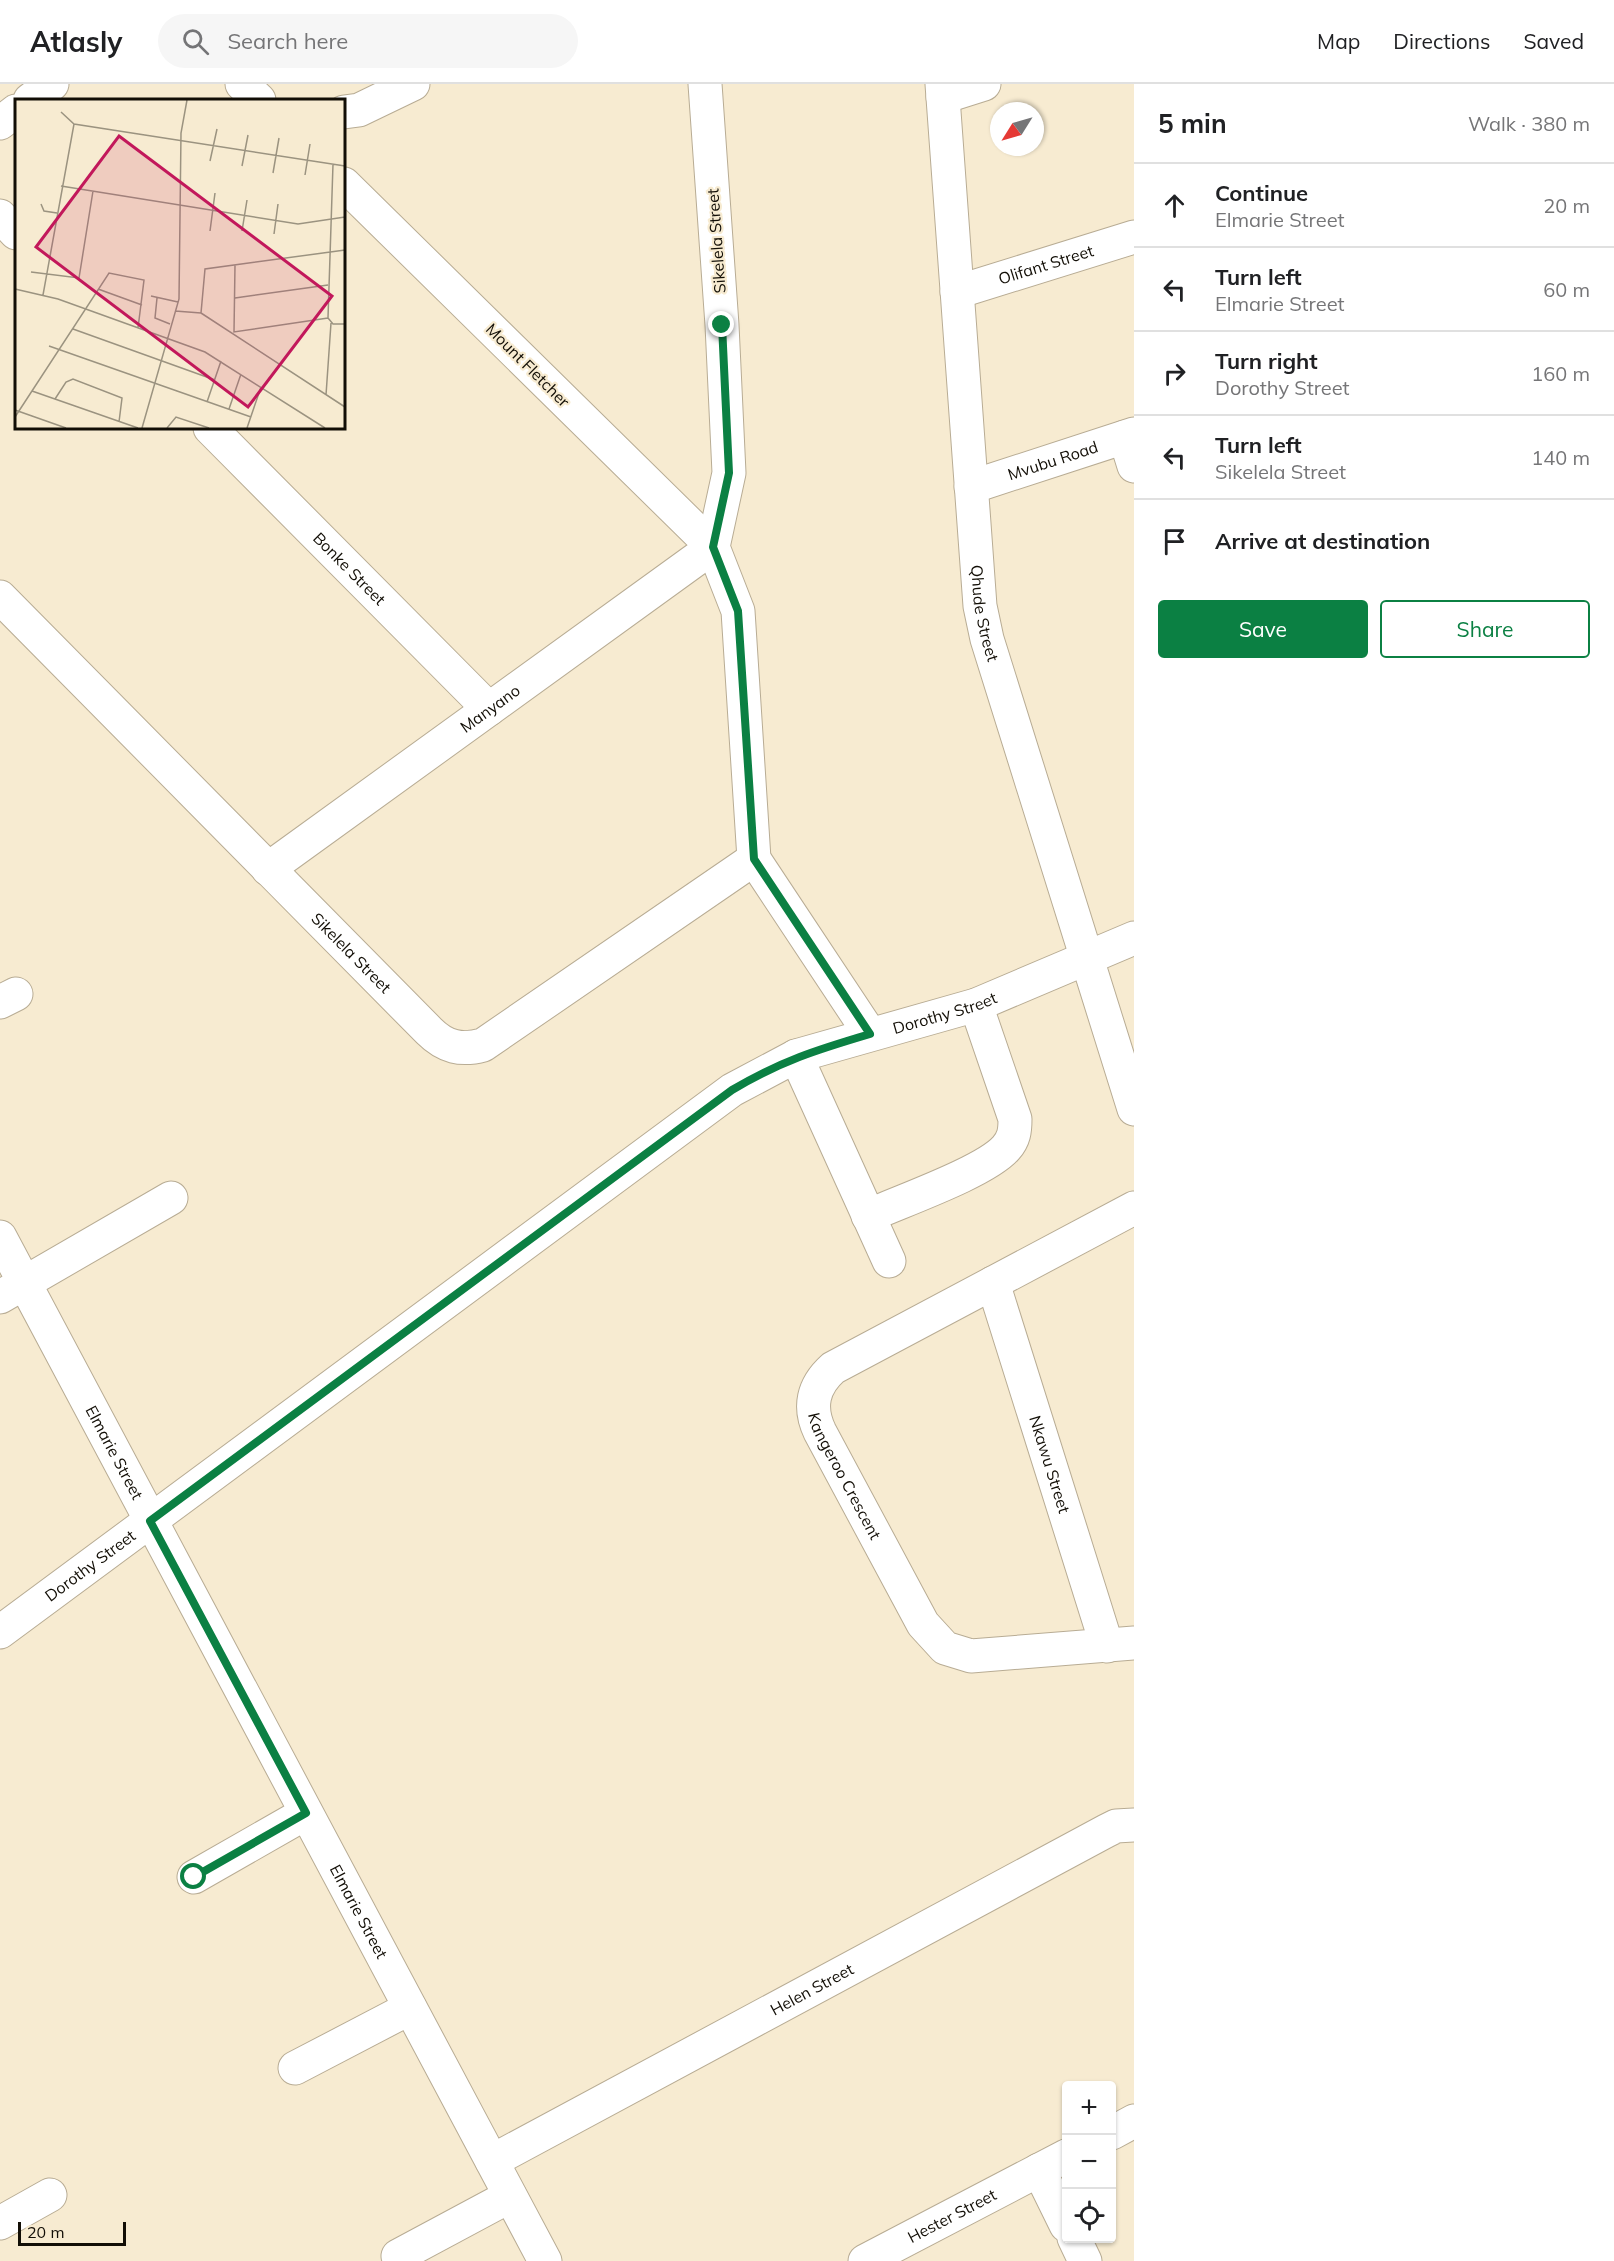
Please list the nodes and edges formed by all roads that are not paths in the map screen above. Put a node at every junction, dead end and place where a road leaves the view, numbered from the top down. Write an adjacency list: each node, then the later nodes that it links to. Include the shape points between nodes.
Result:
1 (52, 84): 7 (street)
2 (242, 84): 8 (street)
3 (413, 84): 10 (street, via 359,110)
4 (705, 84): 20 (street, Sikelela Street, via 729,473)
5 (984, 84): 6 (street)
6 (942, 90): 16 (street, Qhude Street)
7 (31, 99)
8 (258, 99)
9 (15, 112): 11 (street)
10 (345, 112)
11 (0, 123)
12 (345, 185): 20 (street, Mount Fletcher)
13 (0, 216): 14 (street)
14 (15, 231)
15 (1134, 237): 16 (street, Olifant Street)
16 (957, 292): 19 (street, Qhude Street)
17 (211, 429): 22 (street, Bonke Street)
18 (1131, 446): 19 (street, Mvubu Road)
19 (971, 487): 26 (street, Qhude Street, via 980,606 987,639)
20 (713, 547): 22 (street, Manyano); 23 (street, via 738,611)
21 (0, 597): 24 (street, Sikelela Street)
22 (489, 709): 24 (street, Manyano)
23 (754, 859): 24 (street, Sikelela Street, via 493,1039 459,1049 437,1039); 28 (street)
24 (268, 869)
25 (1134, 938): 26 (street, Dorothy Street)
26 (1087, 957): 27 (street, Dorothy Street); 30 (street, Qhude Street)
27 (976, 1005): 28 (street, Dorothy Street); 33 (street, via 1015,1119 1015,1134 988,1163)
28 (870, 1034): 29 (street, Dorothy Street)
29 (796, 1056): 33 (street); 38 (street, Dorothy Street, via 732,1090)
30 (1134, 1109)
31 (171, 1198): 37 (street)
32 (1134, 1208): 36 (street, Kangeroo Crescent)
33 (868, 1216): 35 (street)
34 (0, 1237): 37 (street, Elmarie Street)
35 (889, 1261)
36 (993, 1283): 40 (street, Nkawu Street); 40 (street, Kangeroo Crescent, via 833,1368 813,1398 815,1421 923,1624 945,1648 971,1656)
37 (12, 1290): 38 (street, Elmarie Street)
38 (150, 1521): 39 (street, Dorothy Street); 41 (street, Elmarie Street)
39 (0, 1632)
40 (1120, 1644)
41 (306, 1813): 43 (street); 44 (street, Elmarie Street)
42 (1134, 1825): 48 (street, Helen Street, via 1106,1831)
43 (194, 1877)
44 (410, 2008): 45 (street); 48 (street, Elmarie Street)
45 (295, 2068)
46 (1134, 2121): 47 (street)
47 (1116, 2131)
48 (492, 2162): 51 (street, Elmarie Street)
49 (1053, 2163): 52 (street, Hester Street); 57 (street, Hester Street)
50 (50, 2195): 53 (street)
51 (510, 2196): 55 (street); 56 (street, Elmarie Street)
52 (1062, 2206)
53 (0, 2223)
54 (1076, 2243): 58 (street)
55 (398, 2256)
56 (545, 2261)
57 (865, 2261)
58 (1085, 2261)

